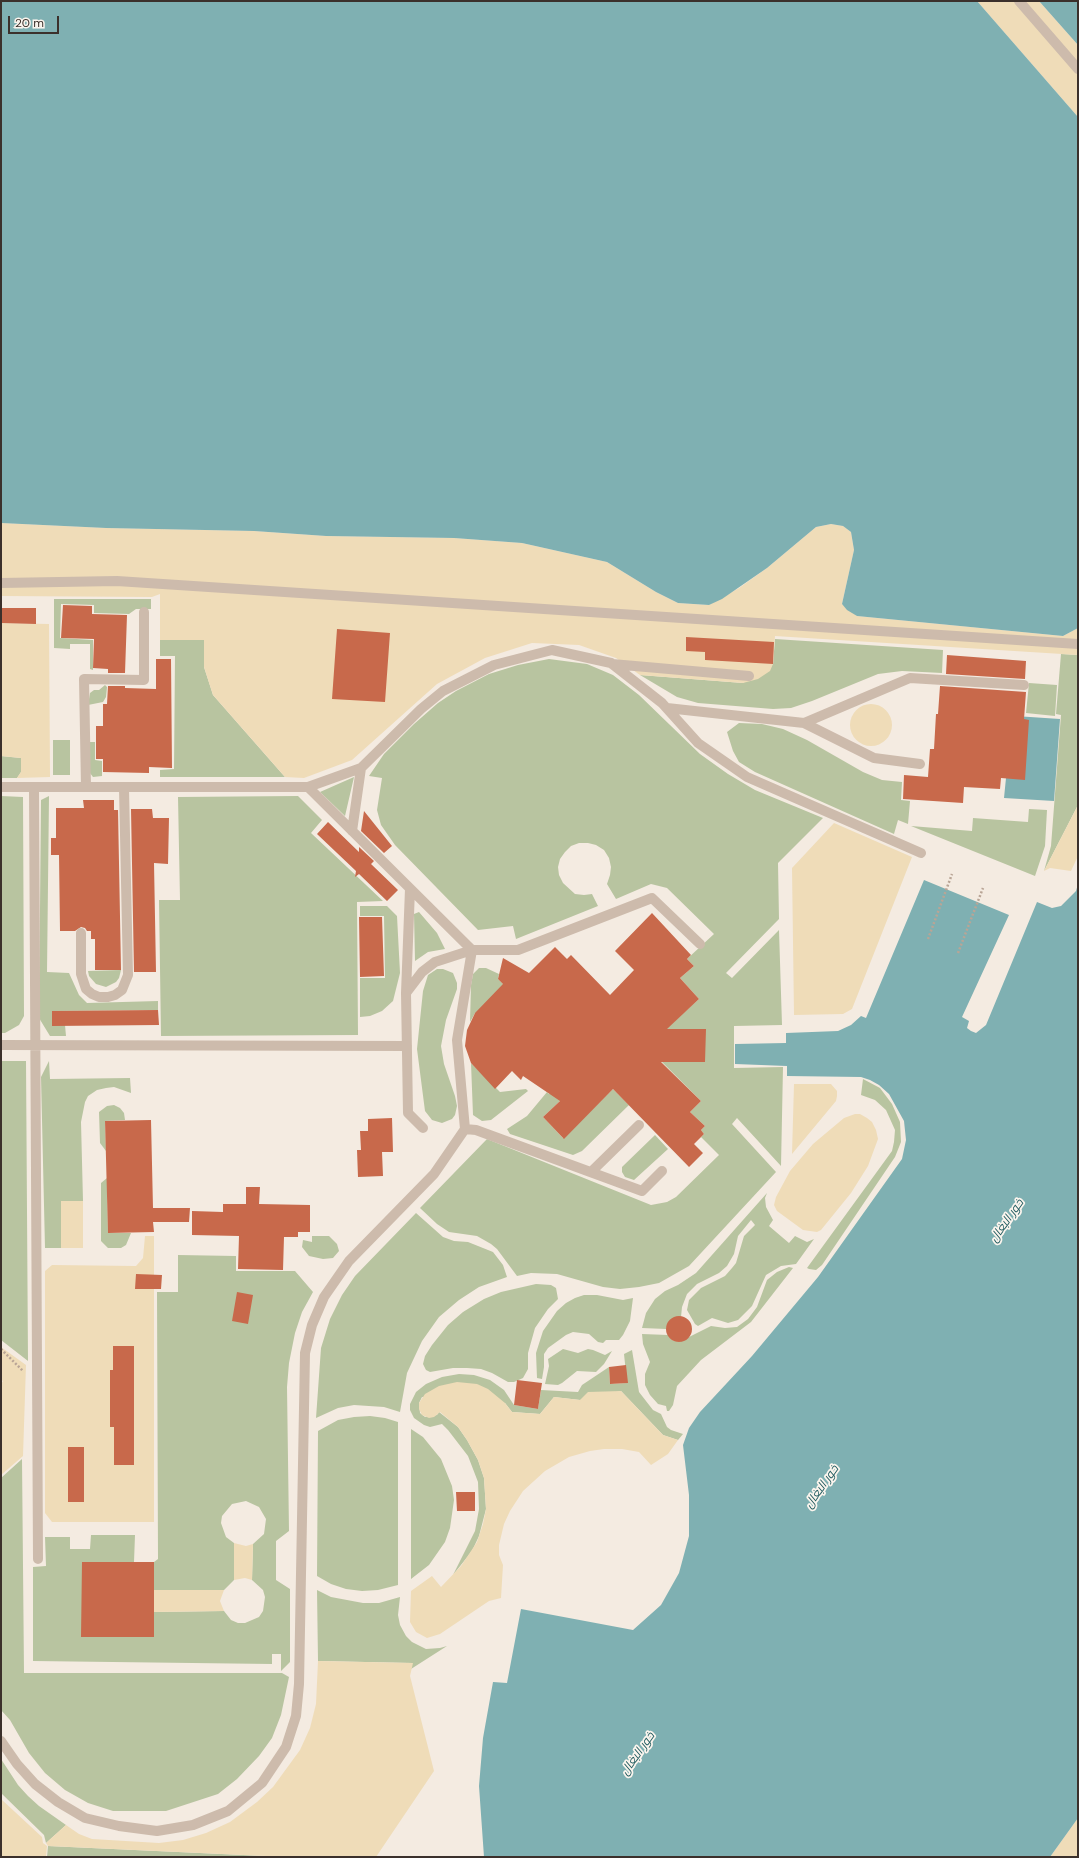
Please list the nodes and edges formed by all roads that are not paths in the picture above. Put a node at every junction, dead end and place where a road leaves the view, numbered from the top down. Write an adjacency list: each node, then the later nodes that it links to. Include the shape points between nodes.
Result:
1 (1019, 1): 2 (lane)
2 (1078, 69)
3 (1, 583): 5 (lane, via 117,582)
4 (144, 612): 14 (lane, via 144,680 84,679)
5 (1078, 644)
6 (612, 664): 7 (lane); 9 (lane); 12 (lane, via 552,650 494,665 443,691)
7 (750, 676)
8 (1024, 685): 10 (lane, via 910,678)
9 (667, 708): 10 (lane); 19 (lane, via 698,743 747,777)
10 (804, 723): 11 (lane, via 874,758)
11 (920, 764)
12 (361, 768): 15 (lane); 18 (lane)
13 (1, 787): 16 (lane)
14 (86, 787): 16 (lane); 17 (lane)
15 (308, 787): 17 (lane); 18 (lane)
16 (34, 788): 25 (lane)
17 (124, 788): 21 (lane, via 128,975 124,987 115,995 100,997 86,989 81,974)
18 (352, 831): 20 (lane)
19 (921, 853)
20 (410, 889): 23 (lane); 24 (lane)
21 (81, 933)
22 (700, 944): 23 (lane, via 652,898 518,950)
23 (472, 950): 24 (lane, via 435,962 422,972); 30 (lane, via 457,1040)
24 (406, 993): 27 (lane)
25 (35, 1044): 26 (lane); 27 (lane); 33 (lane)
26 (1, 1045)
27 (407, 1046): 29 (lane, via 408,1113)
28 (639, 1125): 32 (lane)
29 (423, 1128)
30 (466, 1129): 32 (lane, via 476,1130); 34 (lane, via 434,1174 349,1261 324,1297 312,1325 305,1353 299,1684 296,1716 286,1747 262,1783 228,1811 193,1825 157,1831 119,1826 85,1818 58,1802 35,1784 17,1764)
31 (662, 1171): 32 (lane, via 642,1190)
32 (591, 1172)
33 (38, 1559)
34 (1, 1740)

